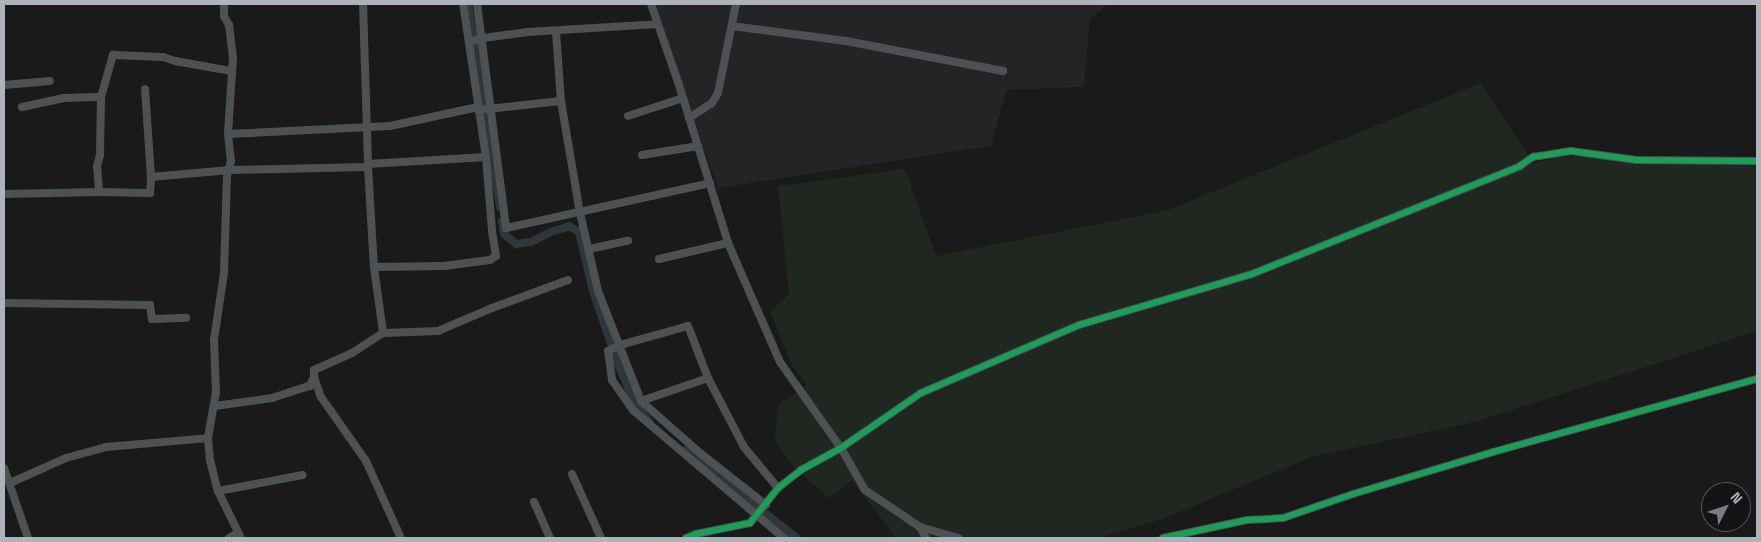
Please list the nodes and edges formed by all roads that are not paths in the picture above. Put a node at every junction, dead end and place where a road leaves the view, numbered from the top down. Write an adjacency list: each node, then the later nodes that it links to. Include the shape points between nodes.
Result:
1 (224, 4): 12 (street, via 233,58)
2 (363, 4): 25 (street)
3 (463, 4): 11 (street)
4 (477, 4): 10 (street)
5 (650, 4): 7 (street)
6 (736, 4): 8 (street)
7 (657, 24): 9 (street); 18 (street)
8 (732, 26): 13 (street, via 846,41); 24 (street, via 718,93 712,104)
9 (556, 32): 10 (street); 19 (street)
10 (483, 38): 11 (street); 22 (street)
11 (469, 42): 21 (street)
12 (232, 71): 17 (street, via 163,57 113,55); 26 (street)
13 (1004, 72)
14 (50, 81): 15 (street)
15 (4, 85)
16 (145, 89): 33 (street)
17 (101, 97): 20 (street, via 64,98); 35 (street, via 97,166)
18 (683, 98): 23 (street); 24 (street)
19 (561, 101): 22 (street); 37 (street)
20 (22, 107)
21 (478, 109): 22 (street); 25 (street); 29 (street)
22 (492, 109): 38 (street)
23 (628, 116)
24 (689, 118): 27 (street)
25 (366, 128): 26 (street); 31 (street)
26 (228, 134): 32 (street)
27 (698, 146): 28 (street); 34 (street)
28 (642, 155)
29 (486, 157): 31 (street); 39 (street)
30 (1757, 161): 56 (street, via 1636,160 1571,151 1533,157 1520,166 1252,274 1078,324 921,393)
31 (368, 166): 32 (street); 44 (street)
32 (230, 170): 33 (street); 54 (street, via 227,176 224,274 214,340)
33 (151, 177): 35 (street, via 150,193)
34 (710, 183): 37 (street); 41 (street)
35 (99, 192): 36 (street)
36 (4, 194)
37 (580, 213): 38 (street); 42 (street)
38 (506, 228): 39 (street)
39 (492, 230): 44 (street, via 496,256 490,260 444,266)
40 (628, 241): 42 (street)
41 (728, 244): 43 (street); 56 (street, via 780,362)
42 (589, 249): 49 (street, via 598,290)
43 (659, 259)
44 (374, 267): 48 (street)
45 (568, 280): 48 (street, via 438,331)
46 (4, 303): 47 (street, via 150,305 152,319)
47 (186, 318)
48 (383, 334): 50 (street, via 352,354 314,370)
49 (620, 346): 51 (street, via 688,326); 53 (street); 65 (street, via 608,351 612,380 634,411)
50 (314, 377): 54 (street, via 310,386 272,398); 70 (street, via 320,397 366,461)
51 (708, 378): 53 (street); 61 (street, via 744,447)
52 (1757, 379): 77 (street, via 1493,452 1283,518 1247,520)
53 (641, 401): 64 (street)
54 (215, 406): 55 (street)
55 (208, 438): 60 (street, via 106,447 66,458); 62 (street)
56 (841, 448): 61 (street, via 801,470); 66 (street, via 865,490)
57 (4, 468): 60 (street)
58 (572, 474): 72 (street)
59 (303, 475): 62 (street)
60 (7, 483): 68 (street)
61 (778, 488): 64 (street)
62 (218, 491): 67 (street)
63 (534, 502): 71 (street)
64 (766, 505): 65 (street)
65 (758, 515): 73 (street, via 750,523); 74 (street)
66 (920, 527): 75 (street); 76 (street)
67 (240, 536): 69 (street)
68 (28, 538)
69 (229, 538)
70 (401, 538)
71 (550, 538)
72 (601, 538)
73 (686, 538)
74 (784, 538)
75 (926, 538)
76 (958, 538)
77 (1163, 538)

